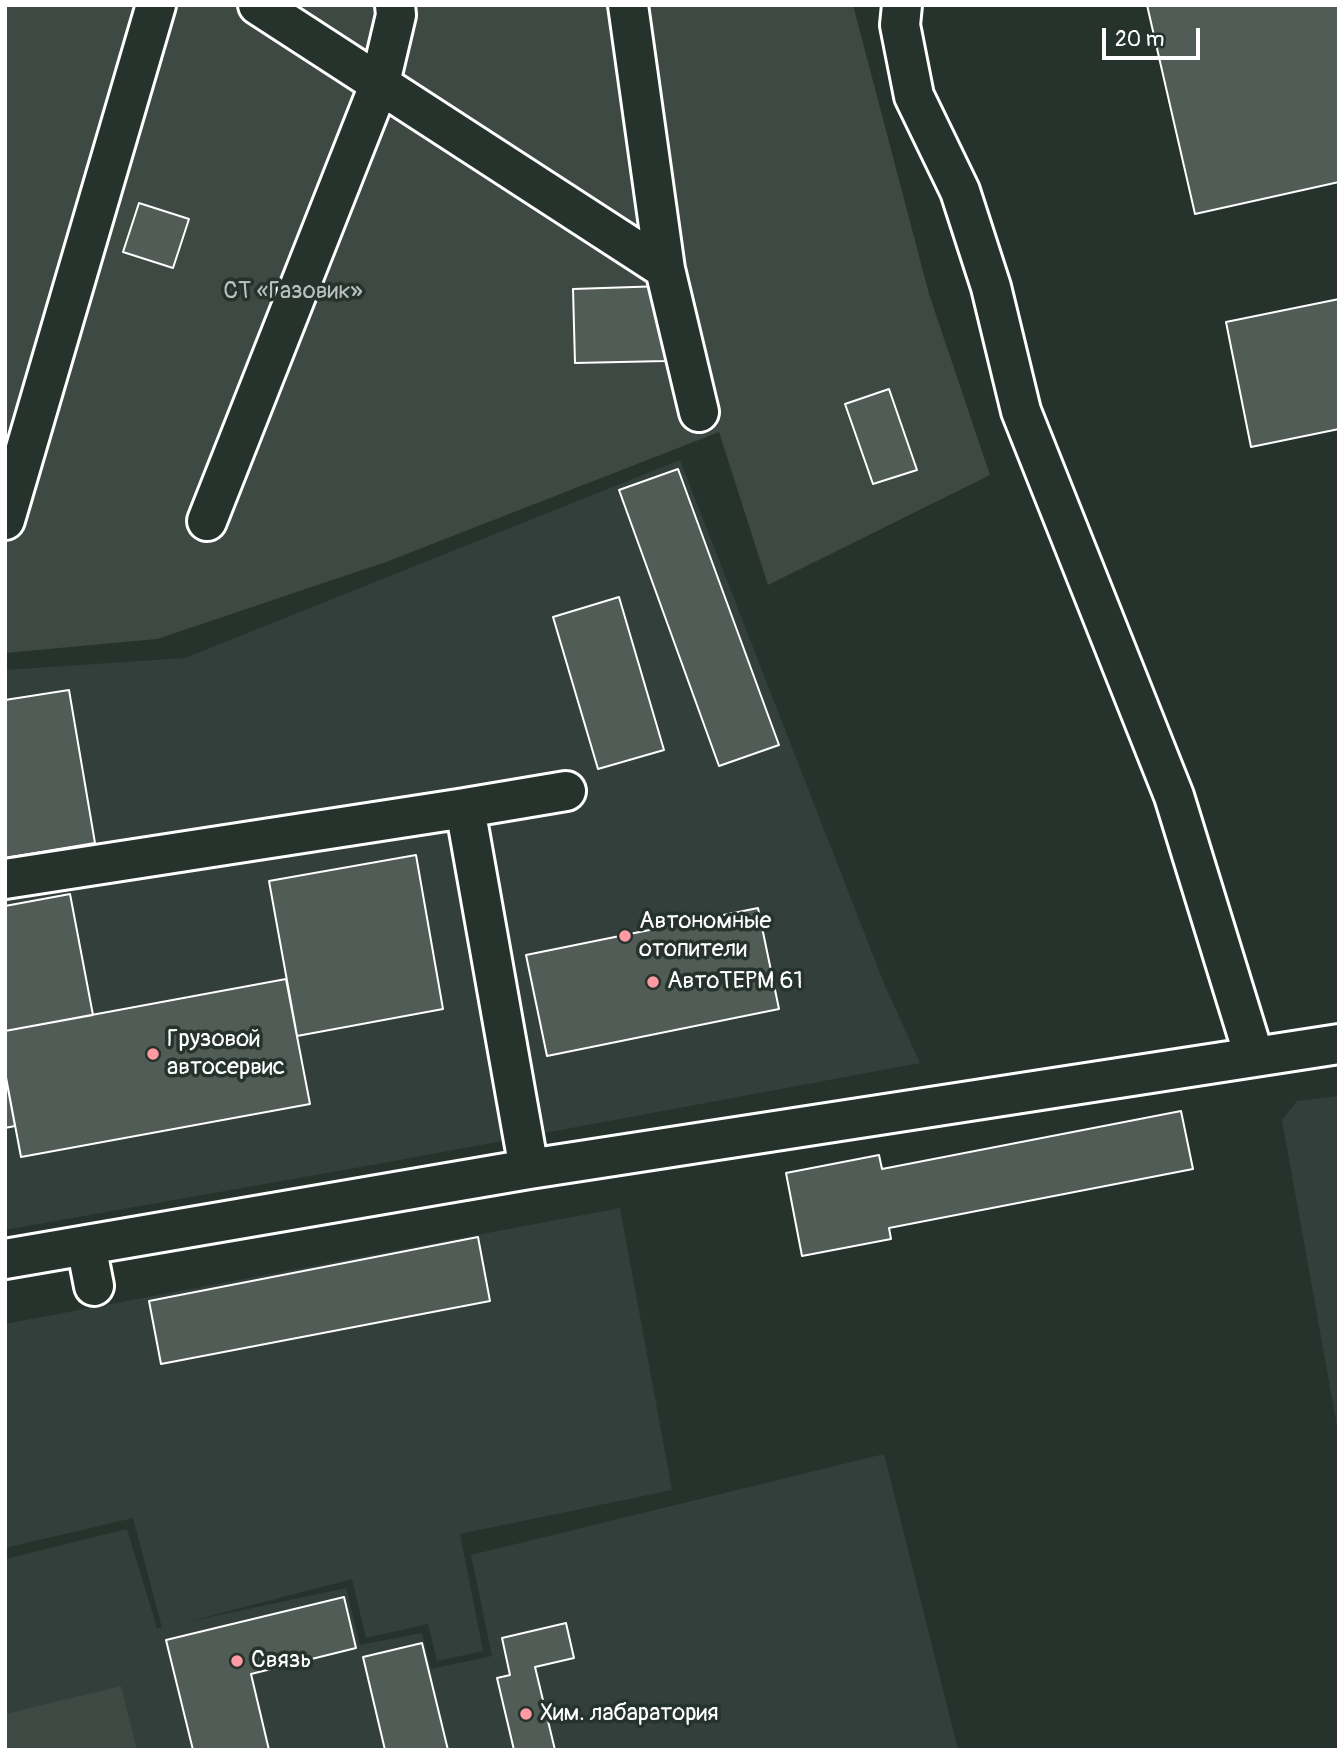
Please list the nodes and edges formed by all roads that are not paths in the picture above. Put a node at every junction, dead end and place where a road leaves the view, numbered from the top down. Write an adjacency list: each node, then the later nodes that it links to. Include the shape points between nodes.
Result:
1 (156, 5): 9 (street)
2 (258, 5): 6 (street)
3 (395, 5): 6 (street)
4 (628, 5): 7 (street)
5 (902, 5): 15 (street, via 900,25 914,96 960,191 991,287 1021,411 1174,796)
6 (380, 83): 7 (street); 10 (street)
7 (665, 269): 8 (street)
8 (699, 412)
9 (5, 520)
10 (207, 521)
11 (566, 791): 12 (street)
12 (465, 808): 13 (street); 16 (street)
13 (5, 879)
14 (1339, 1044): 15 (street)
15 (1254, 1056): 16 (street)
16 (529, 1169): 17 (street)
17 (86, 1245): 18 (street); 19 (street)
18 (5, 1259)
19 (94, 1286)

